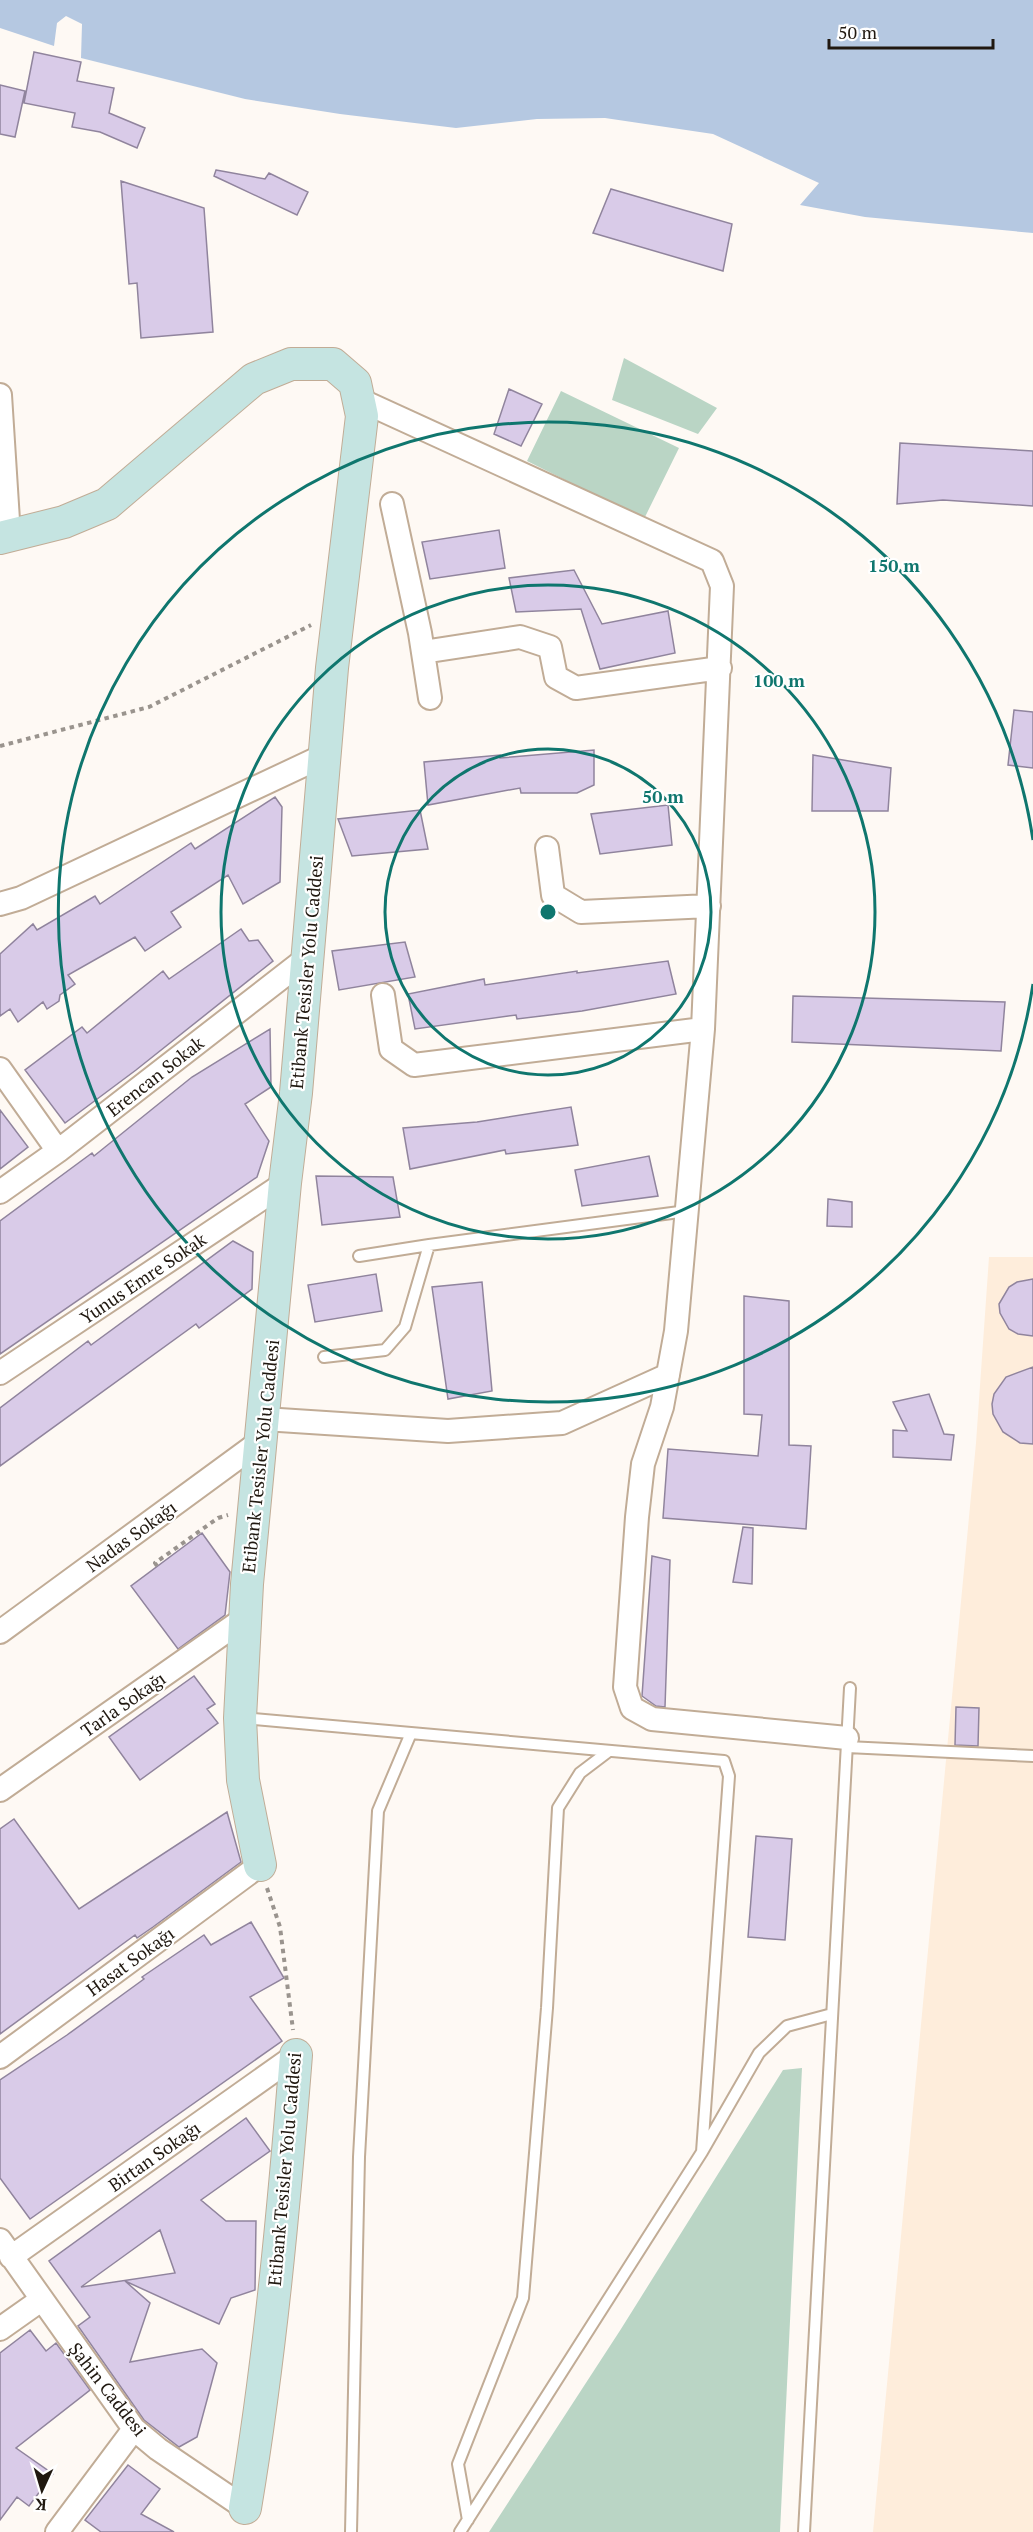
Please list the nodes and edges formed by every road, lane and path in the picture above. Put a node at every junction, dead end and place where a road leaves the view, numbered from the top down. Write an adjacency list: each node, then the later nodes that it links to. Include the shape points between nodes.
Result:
1 (0, 395): 4 (street)
2 (358, 399): 4 (street, via 355,383 333,364 291,364 255,379 107,504 64,522); 5 (street, Etibank Tesisler Yolu Caddesi, via 362,416); 7 (street, via 712,561 722,586)
3 (392, 504): 6 (street)
4 (5, 537)
5 (339, 611): 9 (path, via 149,707); 10 (street, Etibank Tesisler Yolu Caddesi)
6 (423, 652): 7 (street, via 520,637 549,647 556,677 576,688); 8 (street)
7 (720, 668): 13 (street)
8 (430, 698)
9 (0, 746)
10 (325, 755): 12 (street, via 21,898); 14 (street, Etibank Tesisler Yolu Caddesi)
11 (547, 848): 13 (street, via 553,895 581,912)
12 (0, 904)
13 (709, 906): 16 (street)
14 (308, 957): 18 (street, Erencan Sokak); 19 (street, Etibank Tesisler Yolu Caddesi)
15 (383, 995): 16 (street, via 391,1049 414,1065)
16 (703, 1029): 21 (street)
17 (0, 1069): 18 (street)
18 (58, 1150): 20 (street, Erencan Sokak)
19 (285, 1183): 25 (street, Yunus Emre Sokak); 27 (street, Etibank Tesisler Yolu Caddesi)
20 (0, 1192)
21 (687, 1211): 22 (lane); 26 (street)
22 (429, 1245): 23 (lane); 24 (lane, via 405,1327 386,1350)
23 (359, 1256)
24 (324, 1356)
25 (0, 1373)
26 (668, 1375): 27 (street, via 562,1423 448,1431); 35 (street, via 643,1464 637,1517 625,1687 632,1708 652,1719)
27 (263, 1429): 28 (street, Etibank Tesisler Yolu Caddesi); 31 (street, Nadas Sokağı)
28 (255, 1502): 29 (path, via 218,1518 155,1563); 30 (street, Etibank Tesisler Yolu Caddesi)
29 (157, 1566)
30 (245, 1618): 33 (street, Etibank Tesisler Yolu Caddesi); 38 (street, Tarla Sokağı)
31 (0, 1632)
32 (850, 1688): 35 (lane)
33 (240, 1718): 34 (lane); 39 (street, Etibank Tesisler Yolu Caddesi, via 243,1780)
34 (411, 1733): 36 (lane); 51 (lane, via 378,1811 359,2157)
35 (847, 1743): 37 (lane); 40 (lane)
36 (609, 1751): 43 (lane, via 724,1761 729,1776); 49 (lane, via 580,1773 558,1808 547,2008 523,2298 458,2464)
37 (1033, 1756)
38 (0, 1790)
39 (260, 1865): 41 (path, Etibank Tesisler Yolu Caddesi, via 280,1927); 42 (street, Hasat Sokağı)
40 (832, 2014): 43 (lane, via 787,2026 759,2053); 53 (lane)
41 (296, 2055): 44 (street, Birtan Sokağı); 48 (street, Etibank Tesisler Yolu Caddesi, via 263,2392)
42 (0, 2057)
43 (702, 2152): 49 (lane)
44 (6, 2248): 45 (street, Şahin Caddesi)
45 (41, 2300): 46 (street); 47 (street, Şahin Caddesi)
46 (0, 2329)
47 (134, 2429): 48 (street, Şahin Caddesi); 50 (street)
48 (245, 2508)
49 (468, 2520): 52 (lane)
50 (57, 2532)
51 (351, 2532)
52 (460, 2532)
53 (804, 2532)

